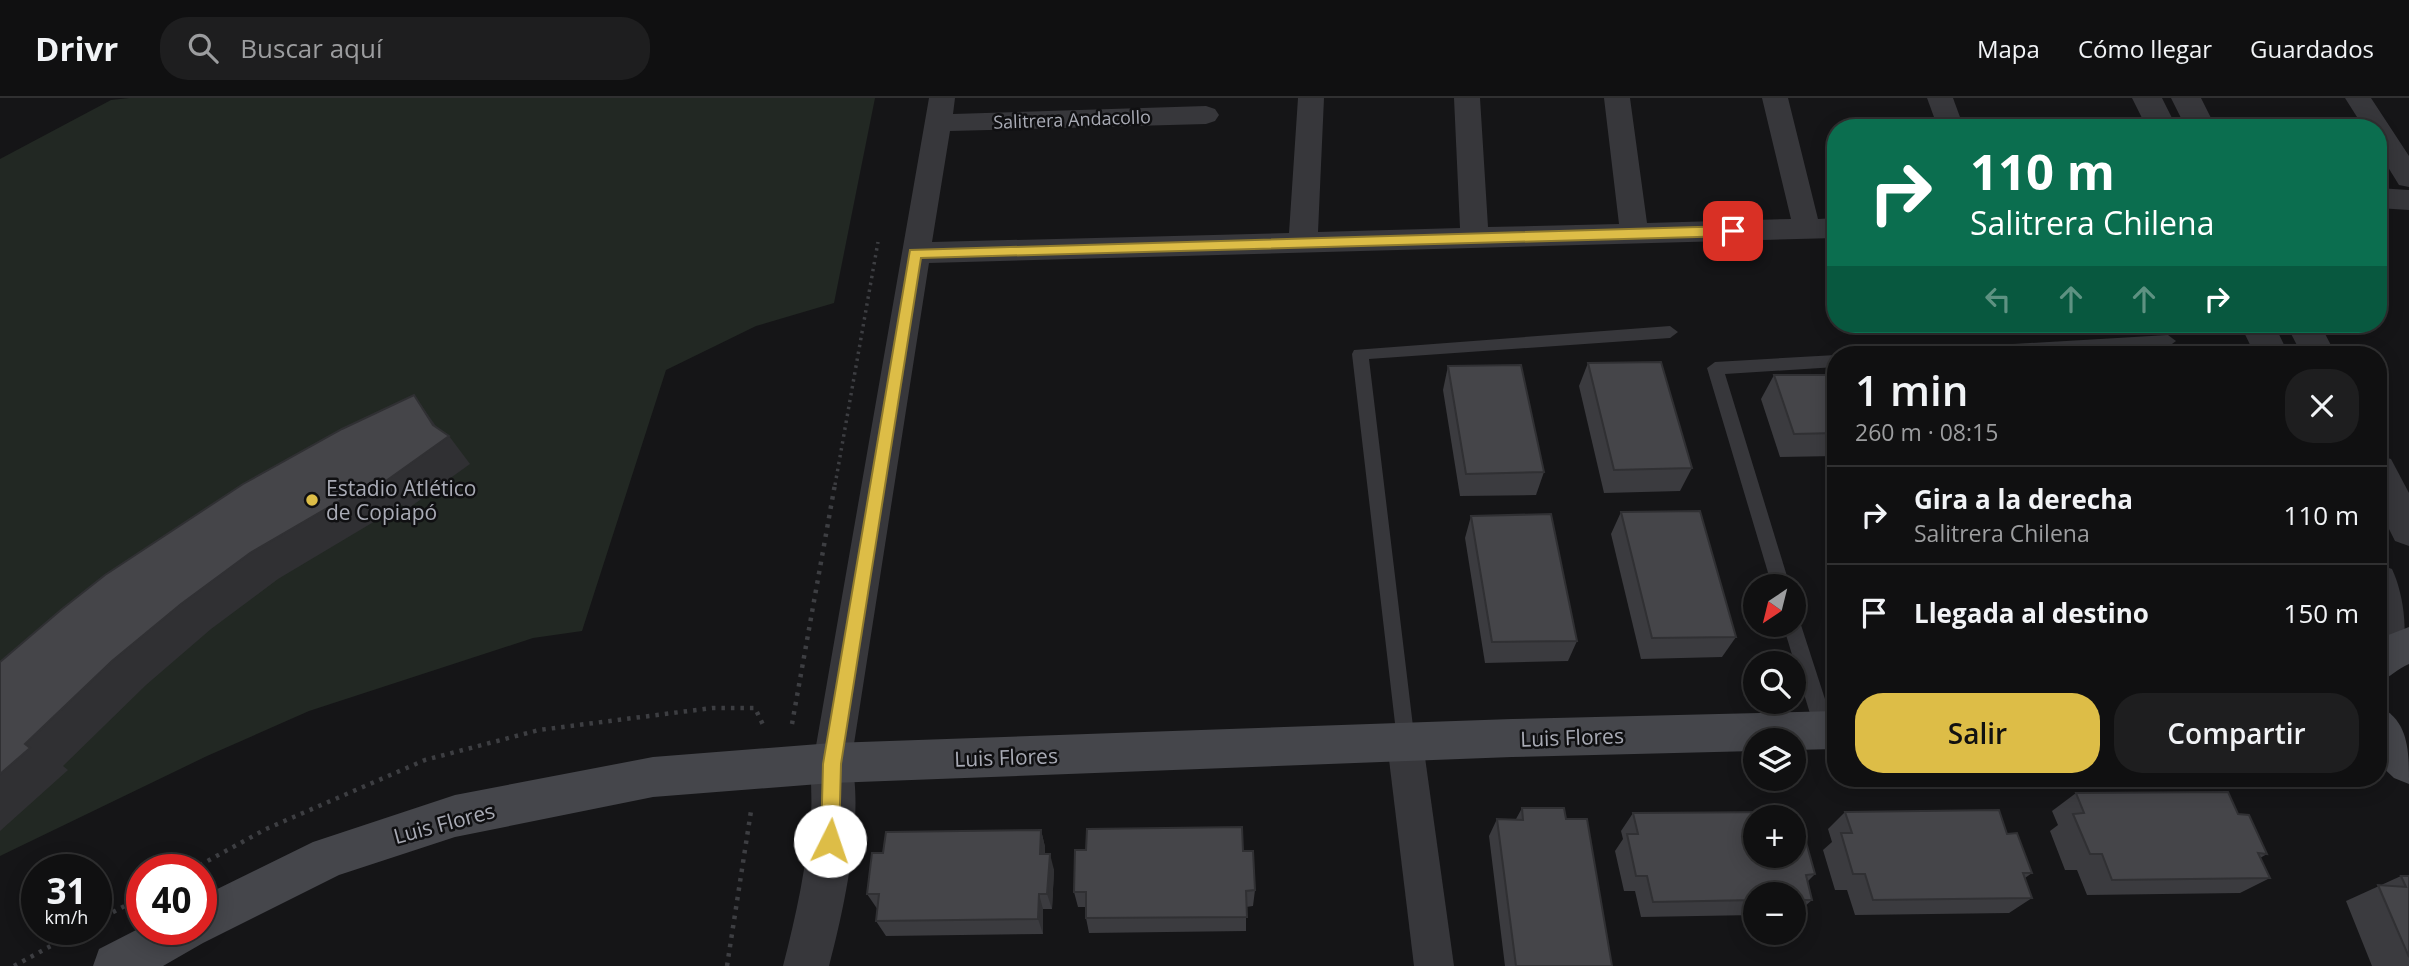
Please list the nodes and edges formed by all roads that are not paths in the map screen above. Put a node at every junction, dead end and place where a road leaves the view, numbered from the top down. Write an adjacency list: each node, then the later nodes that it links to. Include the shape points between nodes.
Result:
1 (1311, 98): 23 (street)
2 (1468, 98): 22 (street)
3 (1617, 98): 21 (street)
4 (1774, 98): 20 (street)
5 (1940, 98): 11 (street)
6 (2147, 98): 12 (street)
7 (2186, 98): 13 (street)
8 (2358, 98): 14 (street)
9 (939, 111): 10 (street, Salitrera Andacollo); 24 (street)
10 (1206, 115)
11 (1948, 119)
12 (2158, 119)
13 (2196, 119)
14 (2372, 119)
15 (2387, 143): 16 (street)
16 (2409, 178)
17 (2387, 199): 18 (street)
18 (2409, 200)
19 (1827, 228): 20 (street)
20 (1807, 229): 21 (street)
21 (1634, 233): 22 (street)
22 (1475, 237): 23 (street)
23 (1303, 242): 24 (street)
24 (915, 253): 40 (street)
25 (1670, 332): 38 (lane, via 1360,354)
26 (2168, 341): 27 (lane)
27 (2082, 346)
28 (1827, 362): 31 (lane, via 1715,368)
29 (2387, 487): 30 (street)
30 (2409, 530)
31 (1777, 574)
32 (2387, 627): 34 (street)
33 (1796, 637): 35 (lane)
34 (2391, 655)
35 (1827, 722)
36 (1827, 730): 38 (main road, Luis Flores)
37 (2387, 739): 39 (main road)
38 (1405, 743): 40 (main road, Luis Flores); 45 (street)
39 (2397, 757)
40 (832, 764): 41 (main road, Luis Flores, via 653,777 455,816 329,858); 44 (street, via 833,811 821,908)
41 (217, 913)
42 (156, 945): 43 (main road)
43 (116, 966)
44 (806, 966)
45 (1434, 966)

